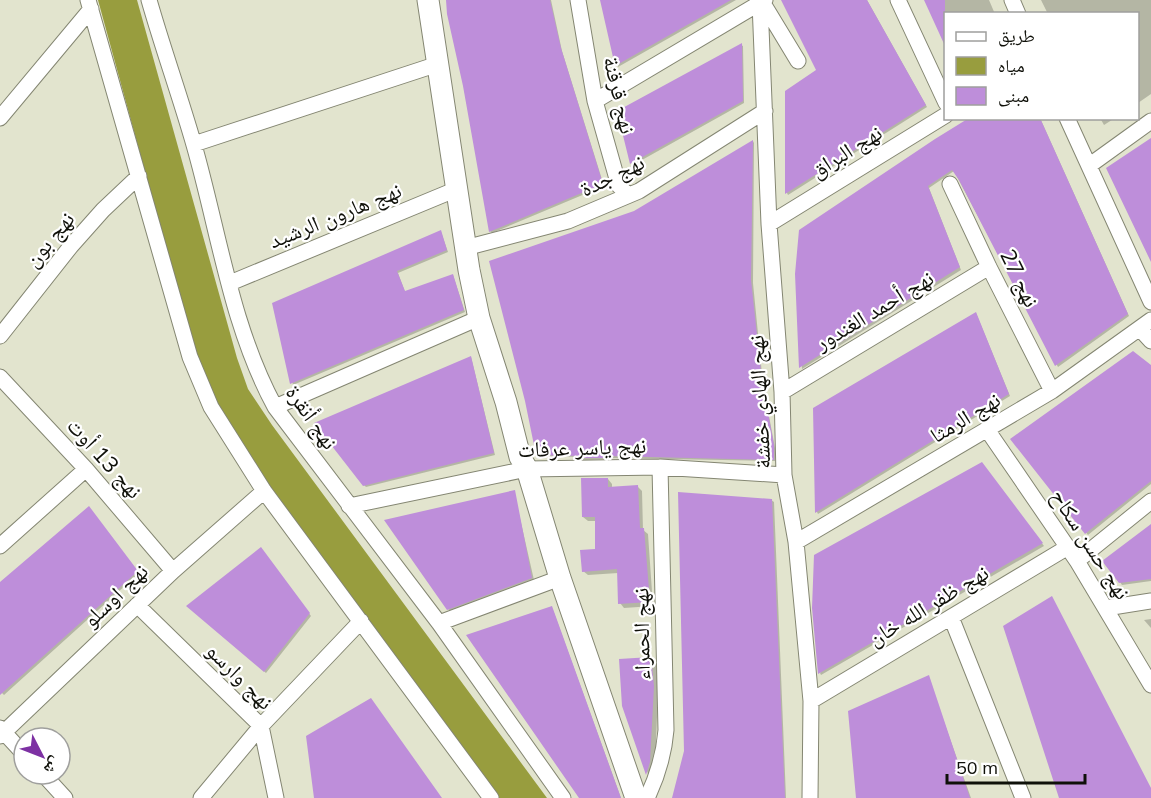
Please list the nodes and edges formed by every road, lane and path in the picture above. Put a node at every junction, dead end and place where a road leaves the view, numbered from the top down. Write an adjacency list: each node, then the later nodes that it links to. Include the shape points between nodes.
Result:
1 (149, 0): 16 (street, نهج أنقرة)
2 (428, 0): 8 (main road)
3 (578, 0): 9 (street, نهج قرقنة)
4 (898, 0): 10 (street)
5 (762, 1): 7 (street); 9 (street); 11 (street, نهج الهادي خفشة)
6 (90, 4): 13 (street); 18 (street)
7 (798, 61)
8 (438, 64): 16 (street); 20 (main road)
9 (596, 101): 21 (street, نهج قرقنة, via 619,186)
10 (944, 101)
11 (765, 111): 21 (street, نهج جدة); 22 (street, نهج الهادي خفشة)
12 (944, 116): 22 (street, نهج البراق)
13 (0, 118)
14 (1068, 120): 17 (street)
15 (1151, 121): 17 (street)
16 (194, 144): 25 (street, نهج أنقرة)
17 (1090, 165): 26 (street)
18 (139, 176): 29 (street, نهج بون, via 71,246); 40 (street, via 190,357 212,408)
19 (950, 184): 24 (street, نهج 27)
20 (457, 189): 23 (main road); 25 (street, نهج هارون الرشيد)
21 (628, 195): 23 (street, نهج جدة, via 568,220)
22 (769, 224): 33 (street, نهج الهادي خفشة)
23 (465, 248): 27 (main road)
24 (989, 267): 32 (street, نهج 27); 33 (street, نهج أحمد الغندور)
25 (230, 283): 34 (street, نهج أنقرة, via 244,336)
26 (1151, 302)
27 (480, 318): 34 (street); 38 (main road, via 520,457)
28 (1146, 325): 30 (street); 32 (street, نهج الرمثا)
29 (0, 336)
30 (1151, 341)
31 (0, 377): 37 (street, نهج 13 أوت)
32 (1052, 391): 35 (street, نهج الرمثا)
33 (782, 392): 39 (street, نهج الهادي خفشة)
34 (275, 407): 42 (street, نهج أنقرة)
35 (988, 430): 43 (street, نهج الرمثا); 45 (street, نهج حسن سكاح)
36 (660, 467): 38 (street, نهج ياسر عرفات); 39 (street, نهج ياسر عرفات); 67 (street, نهج الحمراء, via 666,730 664,754)
37 (86, 469): 44 (street); 47 (street, نهج 13 أوت)
38 (527, 469): 42 (street, نهج ياسر عرفات); 48 (main road)
39 (784, 475): 43 (street, نهج الهادي خفشة)
40 (264, 491): 47 (street, نهج اوسلو); 53 (street)
41 (1151, 501): 46 (street)
42 (349, 506): 54 (street, نهج أنقرة)
43 (796, 543): 56 (street, نهج الهادي خفشة)
44 (0, 546)
45 (1068, 547): 46 (street, نهج حسن سكاح); 52 (street, نهج ظفر الله خان)
46 (1077, 561): 51 (street, نهج حسن سكاح)
47 (173, 571): 50 (street, نهج اوسلو)
48 (560, 578): 54 (street); 66 (main road)
49 (1151, 601): 51 (street)
50 (137, 605): 57 (street, نهج وارسو); 58 (street, نهج اوسلو)
51 (1106, 608): 55 (street, نهج حسن سكاح)
52 (951, 617): 56 (street, نهج ظفر الله خان); 69 (street)
53 (362, 621): 57 (street); 64 (street)
54 (439, 623): 65 (street, نهج أنقرة)
55 (1151, 685)
56 (811, 701): 68 (street, نهج الهادي خفشة)
57 (261, 726): 62 (street); 63 (street, نهج وارسو)
58 (1, 732): 59 (street)
59 (12, 743)
60 (54, 786): 61 (street)
61 (65, 798)
62 (201, 798)
63 (276, 798)
64 (491, 798)
65 (562, 798)
66 (636, 798)
67 (647, 798)
68 (810, 798)
69 (1023, 798)

